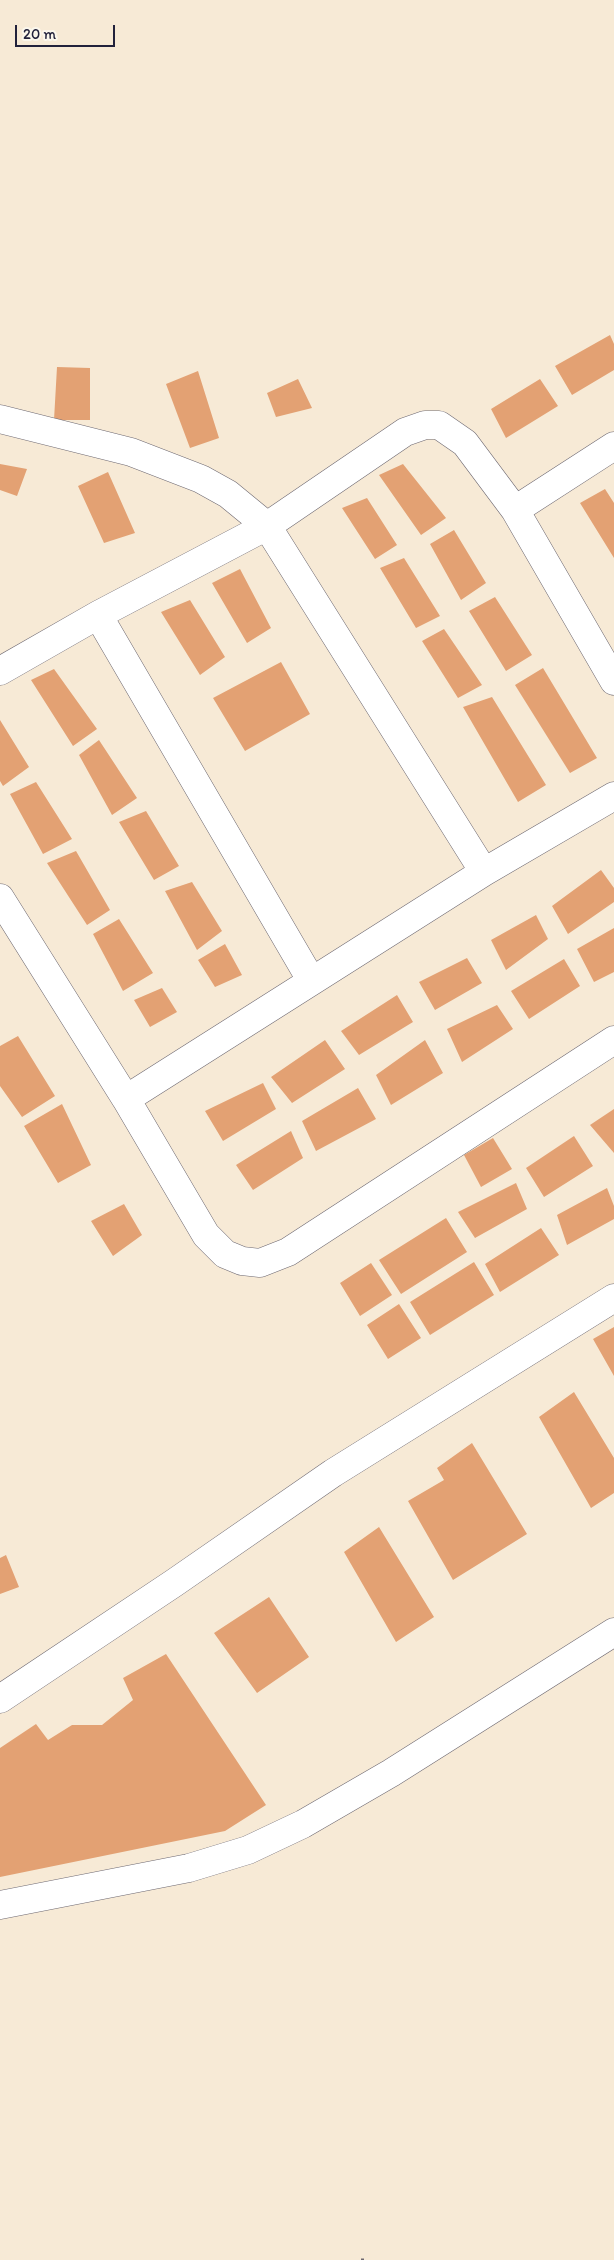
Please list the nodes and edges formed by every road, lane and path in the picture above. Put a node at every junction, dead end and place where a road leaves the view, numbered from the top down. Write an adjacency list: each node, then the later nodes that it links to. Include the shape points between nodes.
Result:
1 (0, 419): 4 (street, via 131,452 202,479 228,494)
2 (614, 446): 3 (street)
3 (515, 510): 4 (street, via 466,443 439,425 425,424 406,432); 7 (street)
4 (267, 526): 5 (street); 9 (street)
5 (98, 615): 6 (street); 11 (street)
6 (0, 671)
7 (614, 681)
8 (614, 796): 9 (street)
9 (484, 872): 11 (street)
10 (0, 898): 13 (street)
11 (311, 980): 13 (street)
12 (614, 1040): 13 (street, via 288,1252 260,1263 242,1261 225,1254 206,1236)
13 (126, 1098)
14 (614, 1298): 16 (street, via 332,1473)
15 (614, 1632): 17 (street, via 391,1773 303,1824 248,1850 189,1868)
16 (0, 1699)
17 (0, 1905)

